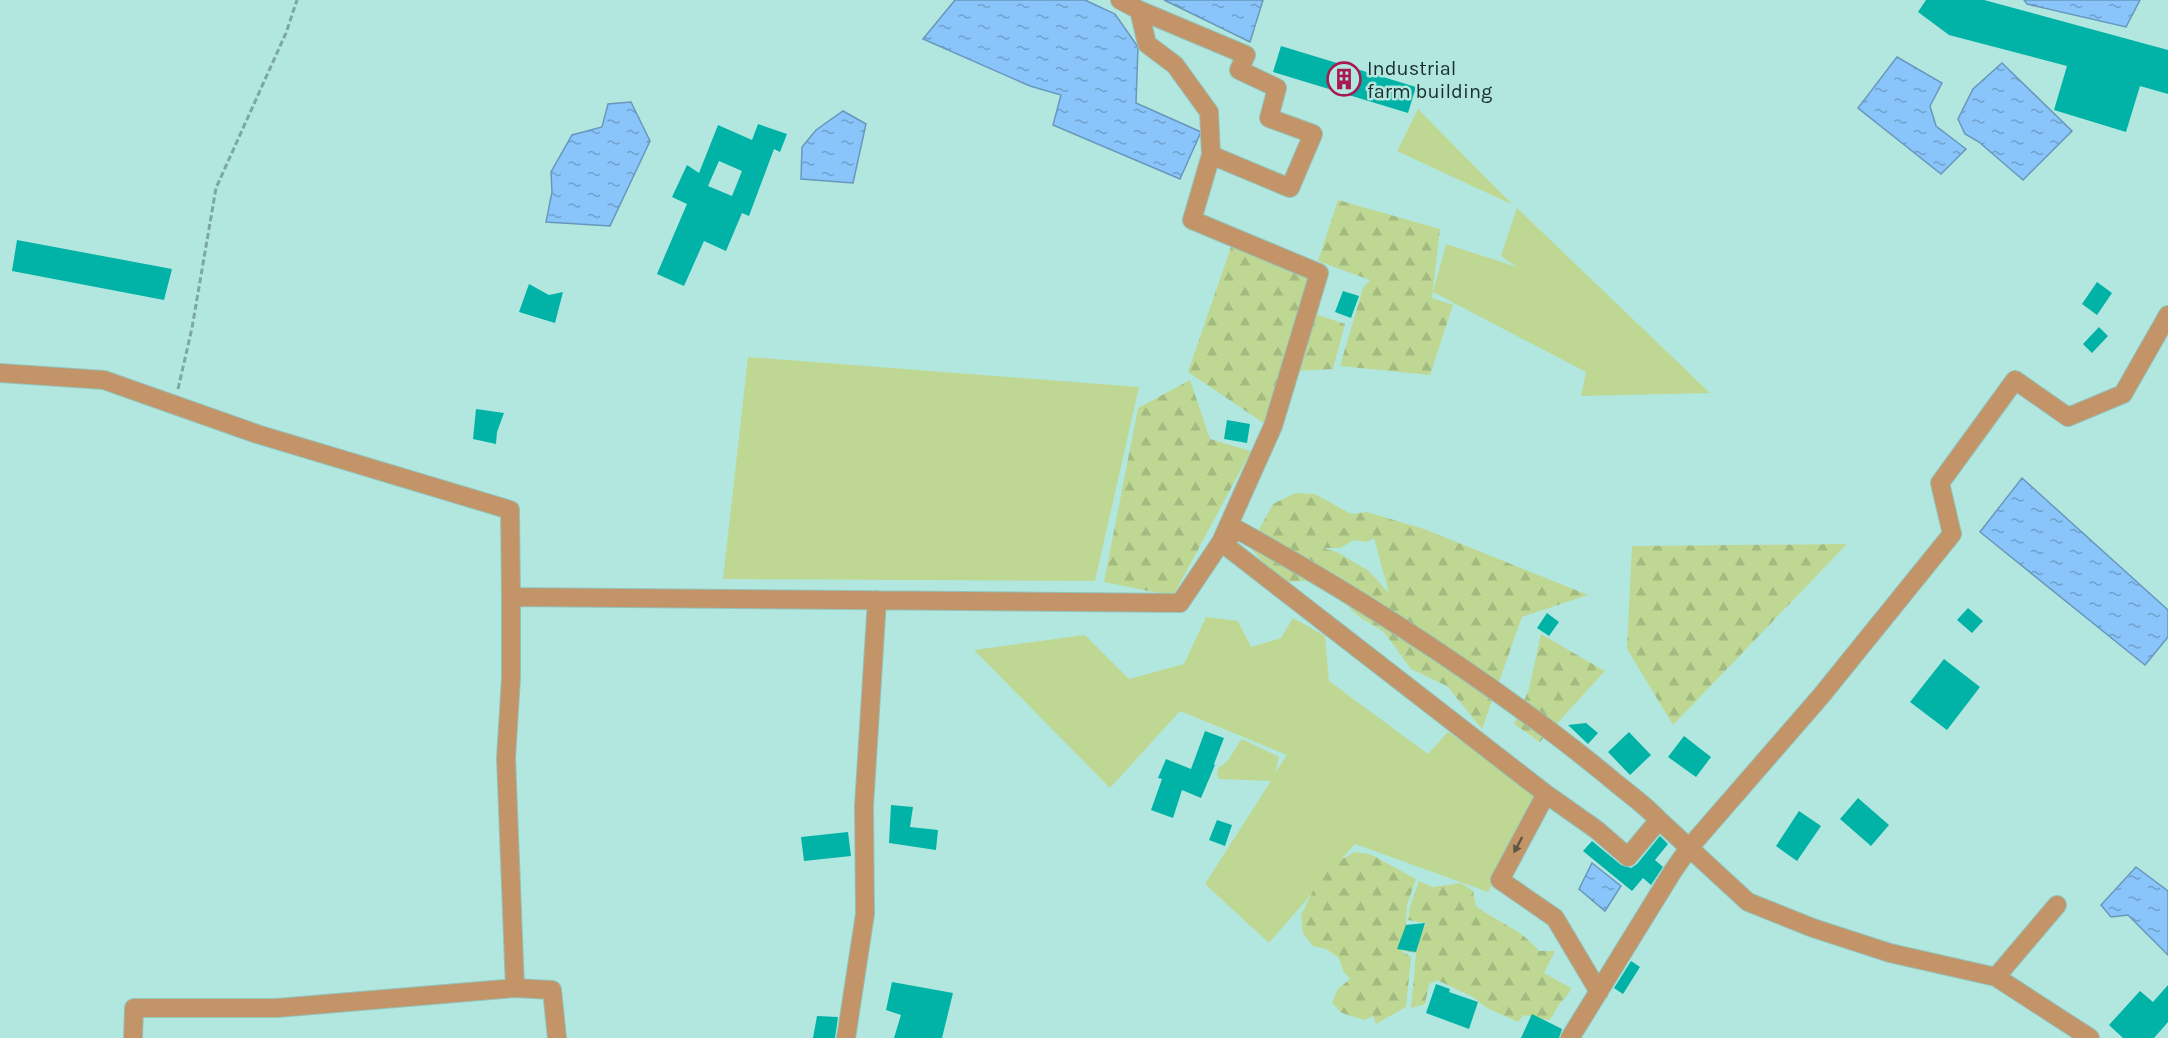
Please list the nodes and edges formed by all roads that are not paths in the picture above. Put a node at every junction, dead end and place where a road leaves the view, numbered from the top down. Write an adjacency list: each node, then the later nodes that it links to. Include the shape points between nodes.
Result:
1 (1120, 0): 2 (street)
2 (1138, 10): 3 (street, via 1147,44 1175,65 1209,112); 3 (street, via 1246,55 1239,70 1277,88 1269,118 1313,134 1290,189)
3 (1211, 155): 6 (street, via 1192,220 1319,273 1273,426)
4 (2168, 315): 11 (street, via 2123,394 2096,406 2068,417 2015,380 1940,483 1952,534 1821,696)
5 (0, 373): 7 (street, via 104,380 257,434 510,510)
6 (1221, 542): 8 (street, via 1180,603); 9 (street); 10 (street, via 1238,530 1374,610 1509,700 1589,760)
7 (511, 597): 8 (street); 14 (street, via 506,758)
8 (877, 600): 19 (street, via 864,806 865,914)
9 (1546, 794): 10 (street, via 1628,858); 15 (street, one-way to 15, via 1500,880 1555,918)
10 (1659, 820): 11 (street)
11 (1689, 848): 13 (street, via 1748,902 1890,953); 15 (street)
12 (2056, 905): 13 (street)
13 (1996, 977): 20 (street)
14 (515, 988): 17 (street, via 277,1008 134,1008); 18 (street, via 552,990)
15 (1599, 992): 16 (street)
16 (1574, 1037)
17 (133, 1038)
18 (557, 1038)
19 (846, 1038)
20 (2090, 1038)

